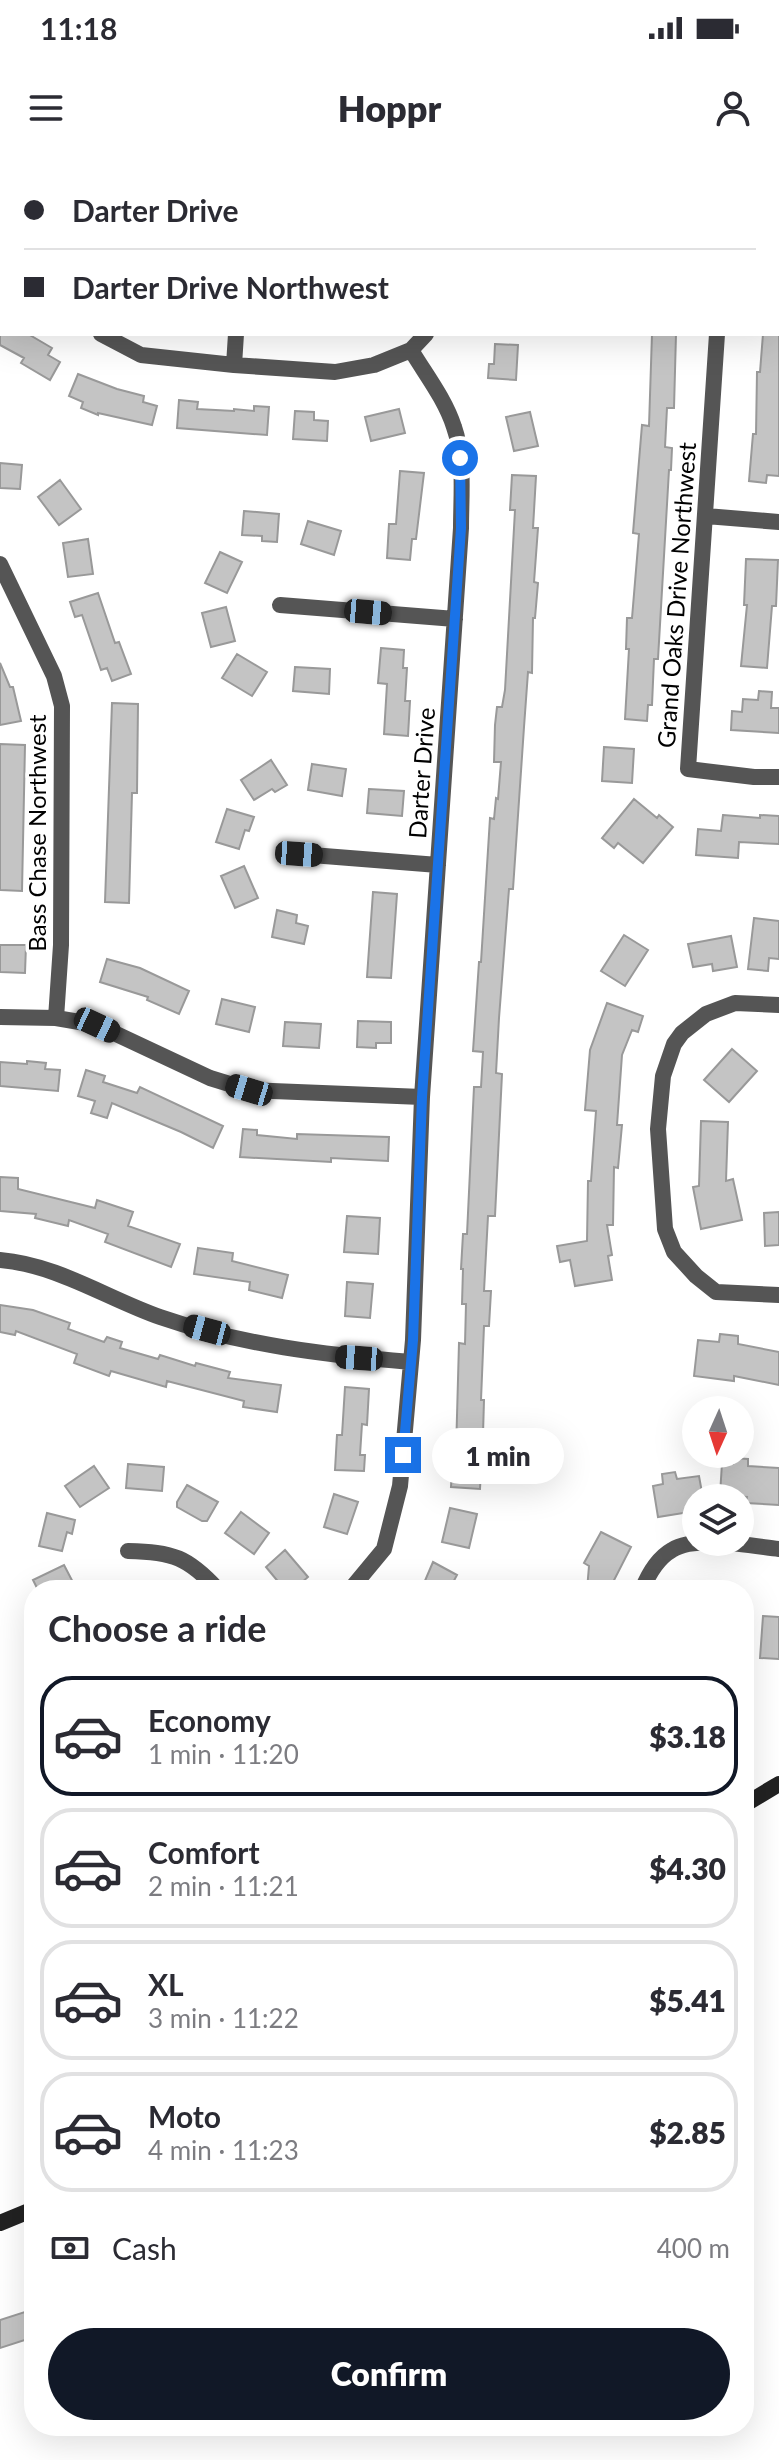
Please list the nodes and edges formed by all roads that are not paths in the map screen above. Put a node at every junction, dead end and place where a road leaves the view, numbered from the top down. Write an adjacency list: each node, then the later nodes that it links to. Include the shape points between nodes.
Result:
1 (105, 336): 6 (street, via 141,355)
2 (236, 336): 6 (street)
3 (424, 336): 5 (street)
4 (717, 336): 7 (street, Grand Oaks Drive Northwest)
5 (411, 350): 6 (street, via 374,365 335,372); 11 (street, Darter Drive, via 456,431 461,528)
6 (234, 365)
7 (706, 516): 8 (street); 12 (street, Grand Oaks Drive Northwest, via 688,769)
8 (779, 522)
9 (0, 564): 17 (street, Bass Chase Northwest, via 54,676 62,706)
10 (280, 605): 11 (street)
11 (455, 619): 14 (street, Darter Drive)
12 (779, 777)
13 (299, 854): 14 (street)
14 (438, 865): 18 (street, Darter Drive)
15 (779, 1005): 20 (street, via 735,1003 706,1014 682,1033 663,1076 658,1129 665,1229 674,1252 716,1292)
16 (0, 1017): 17 (street)
17 (56, 1018): 18 (street, via 97,1025 210,1078 249,1090)
18 (422, 1097): 21 (street, Darter Drive)
19 (0, 1260): 21 (street, via 69,1277 159,1317 255,1342)
20 (779, 1295)
21 (411, 1362): 25 (street, Darter Drive, via 393,1521 384,1549)
22 (779, 1549): 26 (street, via 695,1543 672,1550)
23 (128, 1551): 24 (street, via 163,1552 198,1568)
24 (209, 1580)
25 (358, 1580)
26 (646, 1580)
27 (779, 1784): 28 (street)
28 (754, 1799)
29 (24, 2213): 30 (street)
30 (0, 2223)

